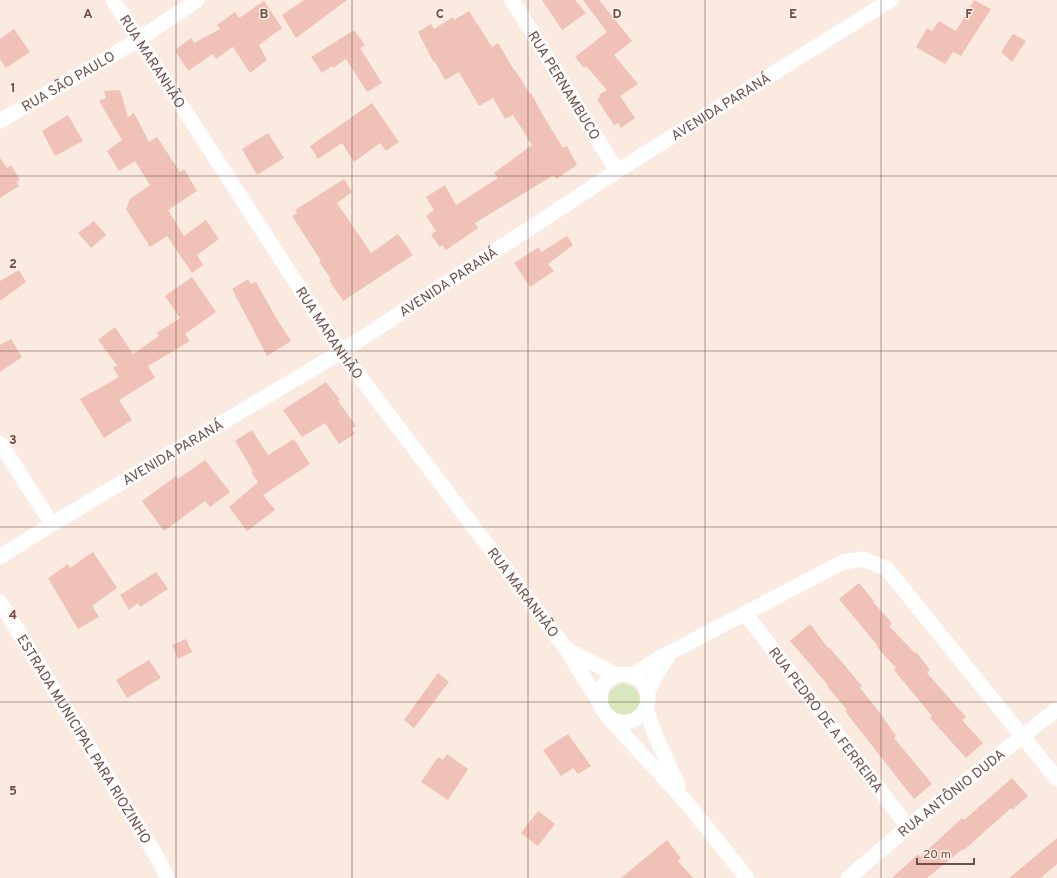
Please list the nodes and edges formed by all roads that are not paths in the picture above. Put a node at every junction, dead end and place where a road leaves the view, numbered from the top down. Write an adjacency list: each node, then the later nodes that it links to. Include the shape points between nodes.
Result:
1 (113, 0): 5 (street, RUA MARANHÃO)
2 (197, 0): 5 (street, RUA SÃO PAULO)
3 (512, 0): 7 (street, RUA PERNAMBUCO)
4 (891, 0): 7 (street, AVENIDA PARANÁ)
5 (138, 40): 6 (street, RUA SÃO PAULO); 8 (street, RUA MARANHÃO)
6 (0, 121)
7 (617, 171): 8 (street, AVENIDA PARANÁ)
8 (341, 352): 10 (street, AVENIDA PARANÁ); 14 (street, RUA MARANHÃO)
9 (0, 443): 10 (street)
10 (52, 524): 11 (street, AVENIDA PARANÁ)
11 (0, 557)
12 (0, 602): 27 (street, ESTRADA MUNICIPAL PARA RIOZINHO)
13 (745, 613): 15 (street); 23 (street, via 843,562 863,559 887,569); 26 (street, RUA PEDRO DE A FERREIRA)
14 (567, 650): 16 (street, RUA MARANHÃO); 19 (street, RUA MARANHÃO)
15 (670, 653): 17 (street); 18 (street)
16 (616, 675): 17 (street); 19 (street, via 603,686)
17 (633, 676): 18 (street, via 640,680)
18 (647, 693): 20 (street)
19 (599, 702): 22 (street)
20 (646, 708): 22 (street, via 636,720 628,722 621,723); 25 (street, via 662,752)
21 (1057, 709): 23 (street, RUA ANTÔNIO DUDA)
22 (607, 716): 25 (street)
23 (1023, 736): 24 (street); 26 (street, RUA ANTÔNIO DUDA)
24 (1057, 779)
25 (686, 802): 28 (street)
26 (908, 827): 29 (street, RUA ANTÔNIO DUDA)
27 (168, 878)
28 (747, 878)
29 (848, 878)

